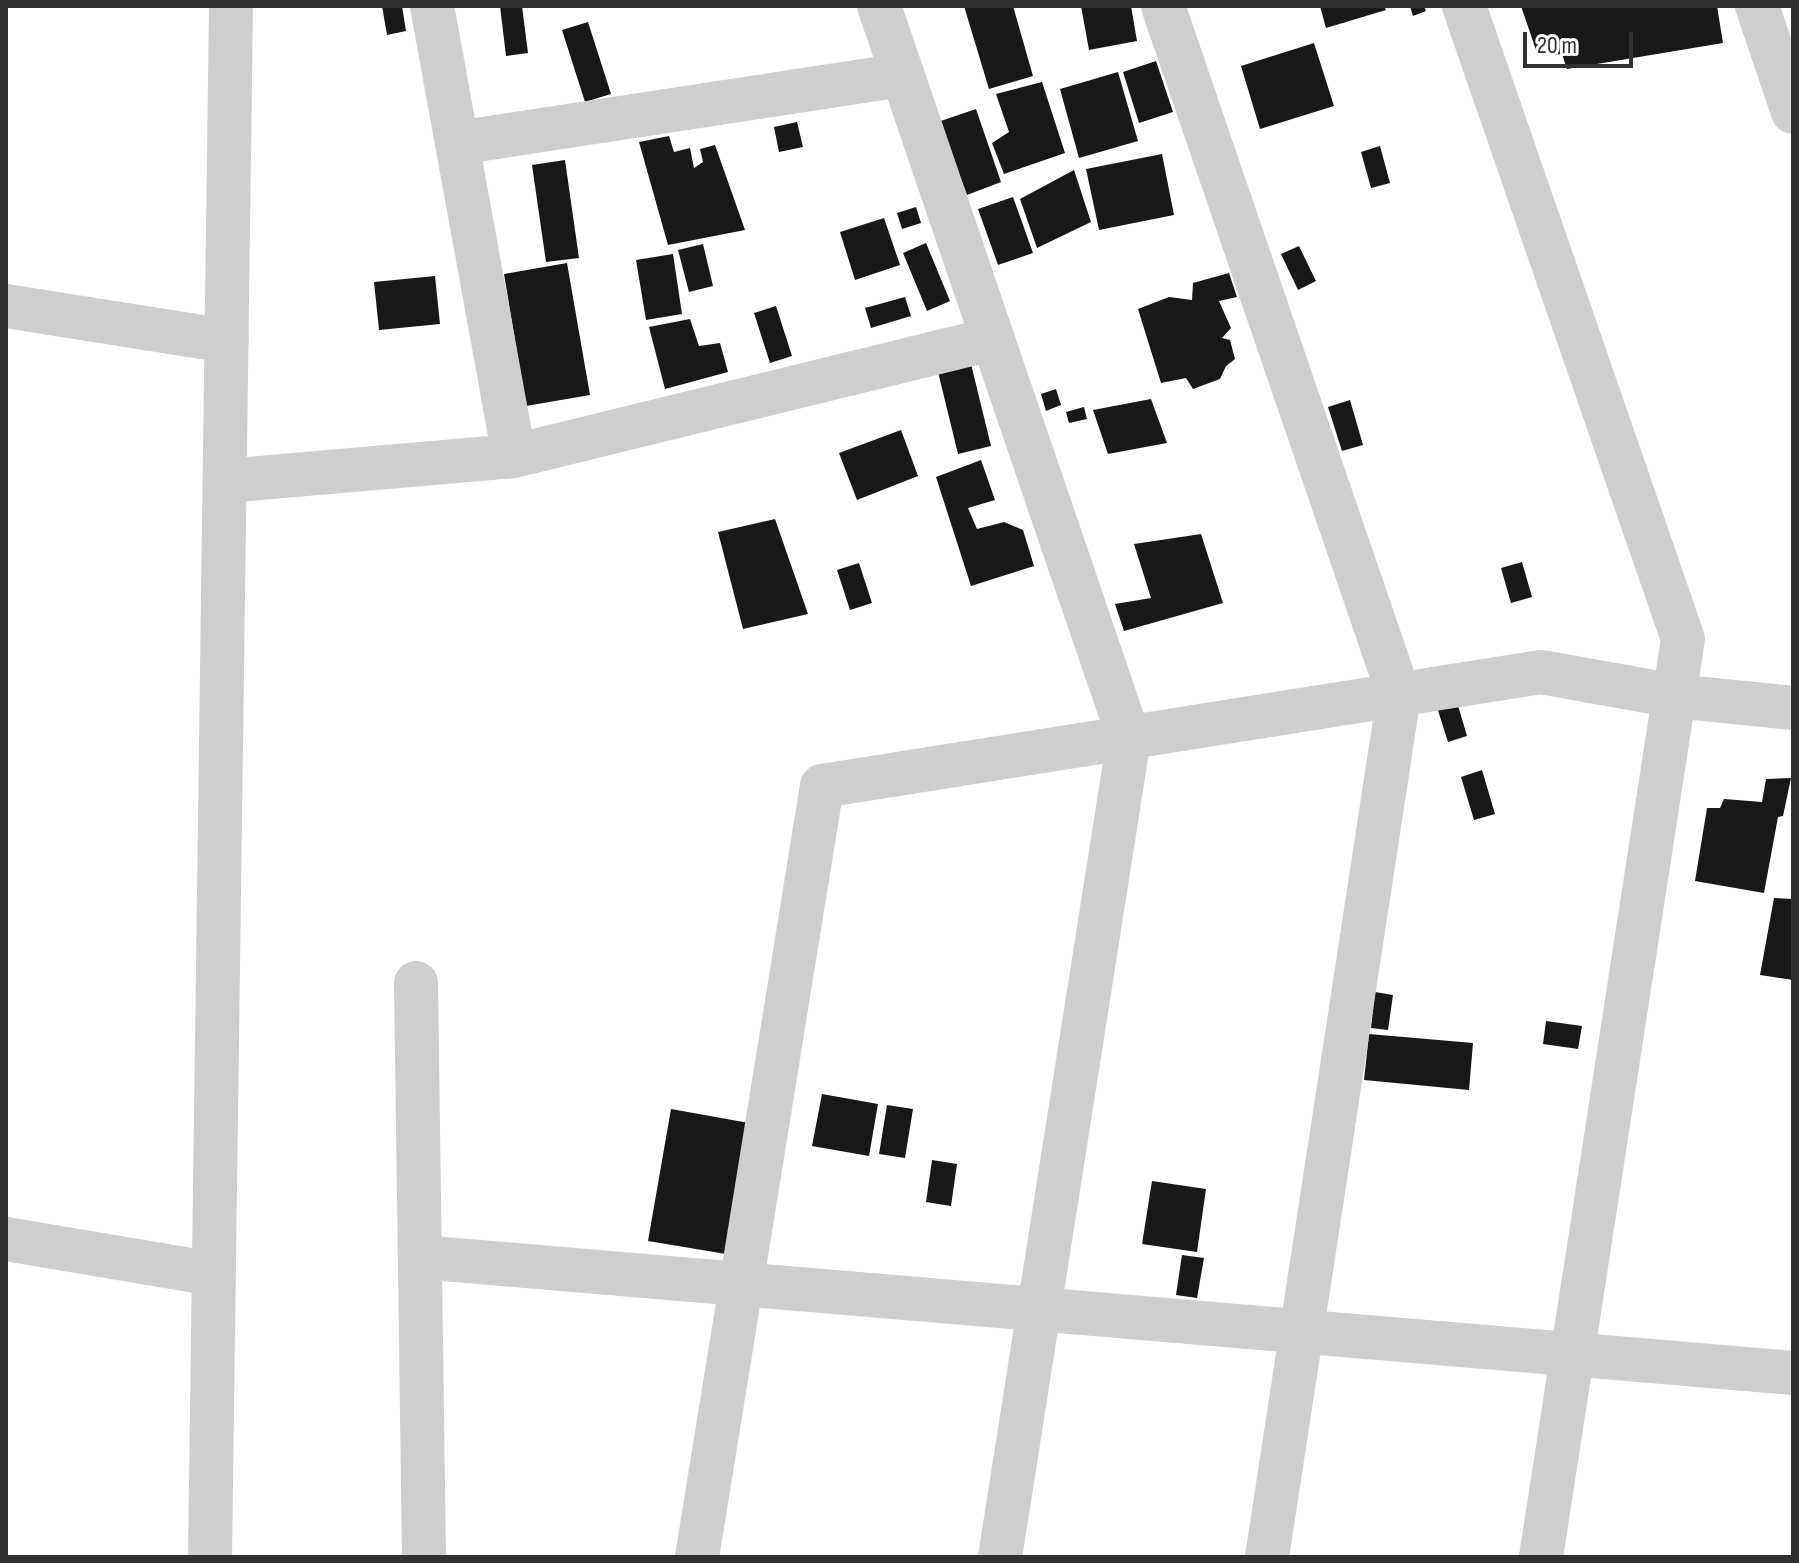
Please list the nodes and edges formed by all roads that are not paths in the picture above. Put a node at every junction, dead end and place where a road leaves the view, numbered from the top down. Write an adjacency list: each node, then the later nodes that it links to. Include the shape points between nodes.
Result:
1 (231, 6): 12 (street)
2 (432, 6): 9 (street)
3 (879, 6): 7 (street)
4 (1163, 6): 15 (street)
5 (1464, 6): 16 (street, via 1683,639)
6 (1757, 6): 8 (street)
7 (902, 75): 9 (street); 11 (street)
8 (1793, 112)
9 (457, 143): 13 (street)
10 (6, 306): 12 (street)
11 (992, 339): 13 (street); 18 (street)
12 (227, 341): 14 (street)
13 (514, 456): 14 (street)
14 (225, 481): 22 (street)
15 (1399, 695): 16 (street, via 1541,672); 18 (street); 25 (street)
16 (1675, 696): 17 (street); 26 (street)
17 (1793, 708)
18 (1129, 738): 23 (street, via 822,786); 24 (street)
19 (416, 983): 21 (street)
20 (6, 1239): 22 (street)
21 (420, 1257): 23 (street); 29 (street)
22 (214, 1274): 28 (street)
23 (741, 1284): 24 (street); 30 (street)
24 (1039, 1309): 25 (street); 31 (street)
25 (1302, 1332): 26 (street); 32 (street)
26 (1573, 1355): 27 (street); 33 (street)
27 (1793, 1373)
28 (210, 1557)
29 (424, 1557)
30 (697, 1557)
31 (1000, 1557)
32 (1267, 1557)
33 (1541, 1557)

